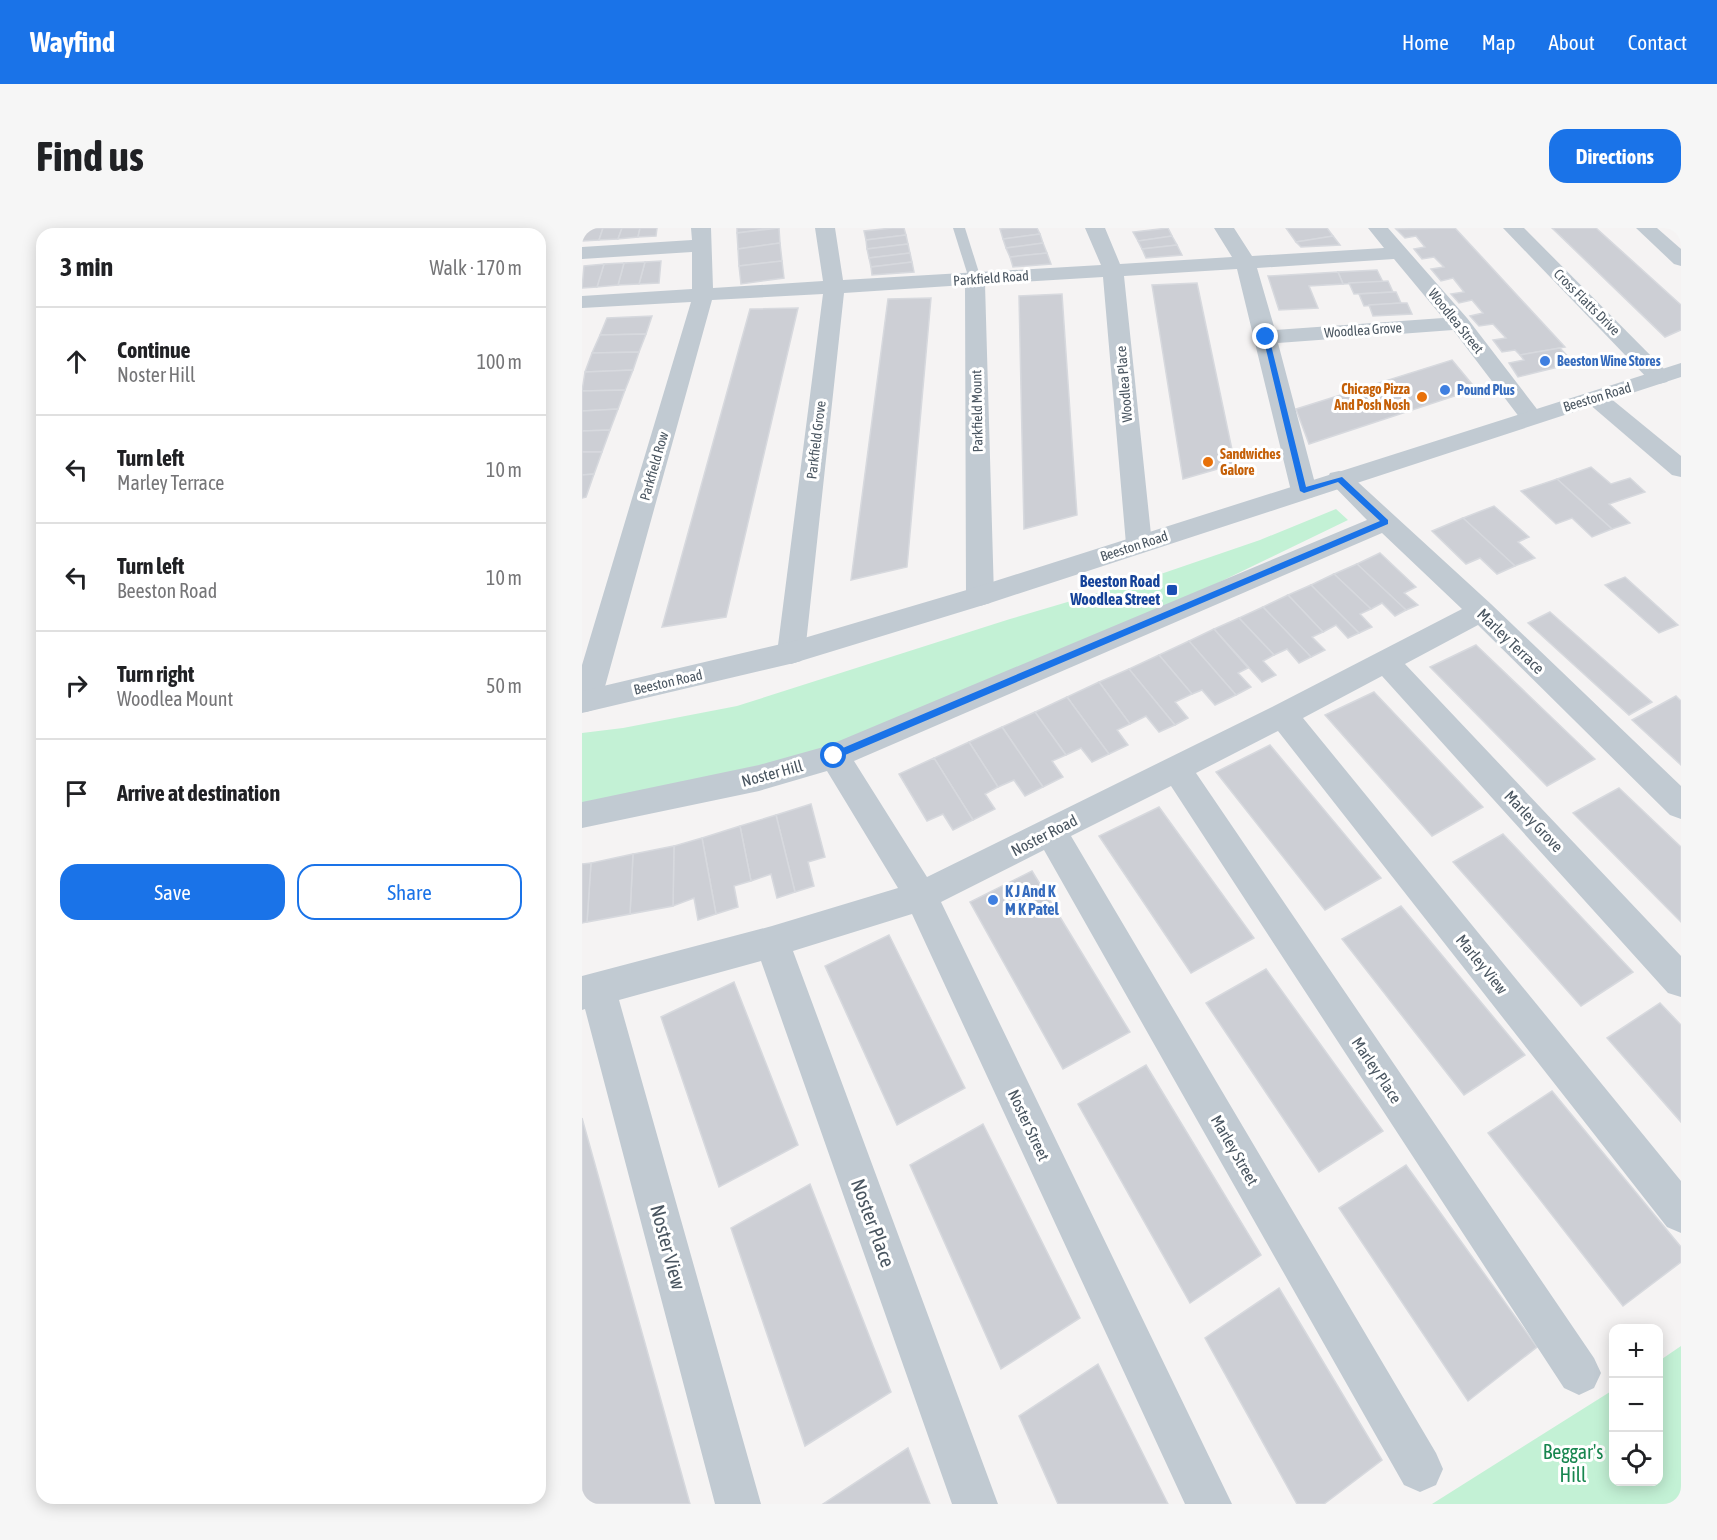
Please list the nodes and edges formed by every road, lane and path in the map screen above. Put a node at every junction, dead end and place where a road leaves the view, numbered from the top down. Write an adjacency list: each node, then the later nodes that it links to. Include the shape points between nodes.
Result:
1 (825, 228): 15 (street, Parkfield Grove)
2 (960, 228): 14 (lane, Parkfield Mount)
3 (1095, 228): 13 (street, Woodlea Place)
4 (1224, 228): 12 (street)
5 (1378, 228): 10 (street, Woodlea Street)
6 (1513, 228): 20 (street, Cross Flatts Drive)
7 (1646, 228): 11 (street)
8 (701, 237): 9 (street); 16 (street, Parkfield Row)
9 (582, 253)
10 (1400, 253): 12 (street, Parkfield Road); 18 (street, Woodlea Street)
11 (1681, 260)
12 (1246, 263): 13 (street, Parkfield Road); 19 (street)
13 (1113, 270): 14 (street, Parkfield Road); 27 (street, Woodlea Place)
14 (975, 279): 15 (street, Parkfield Road); 28 (street, Parkfield Mount)
15 (834, 287): 16 (street, Parkfield Road); 30 (street, Parkfield Grove)
16 (703, 295): 17 (street, Parkfield Road); 32 (street, Parkfield Row)
17 (582, 302)
18 (1459, 323): 19 (street, Woodlea Grove); 22 (street, Woodlea Street)
19 (1266, 337): 25 (street)
20 (1670, 373): 21 (street, Beeston Road)
21 (1596, 398): 22 (street, Beeston Road); 23 (street)
22 (1531, 417): 24 (street, Beeston Road)
23 (1681, 470)
24 (1339, 479): 25 (street, Beeston Road); 26 (street, Marley Terrace)
25 (1304, 491): 27 (street, Beeston Road)
26 (1385, 522): 29 (street, Marley Terrace); 34 (street, Noster Hill)
27 (1139, 544): 28 (street, Beeston Road)
28 (980, 596): 30 (street, Beeston Road)
29 (1481, 611): 31 (street, Noster Road); 36 (street, Marley Terrace)
30 (792, 653): 32 (street, Beeston Road)
31 (1386, 662): 33 (street, Noster Road); 41 (street, Marley Grove)
32 (584, 702)
33 (1283, 715): 35 (street, Noster Road); 43 (street, Marley View)
34 (834, 756): 37 (street, Noster Hill, via 759,778); 39 (street, Noster Street)
35 (1176, 768): 38 (street, Noster Road); 44 (street, Marley Place)
36 (1681, 806)
37 (582, 815)
38 (1051, 832): 39 (street, Noster Road); 45 (street, Marley Street)
39 (921, 896): 40 (street, Noster Road); 48 (street, Noster Street)
40 (772, 942): 42 (street, Noster Road); 47 (street, Noster Place)
41 (1681, 981)
42 (590, 991): 46 (street, Noster View)
43 (1681, 1213)
44 (1579, 1373)
45 (1420, 1468)
46 (738, 1504)
47 (975, 1504)
48 (1209, 1504)

